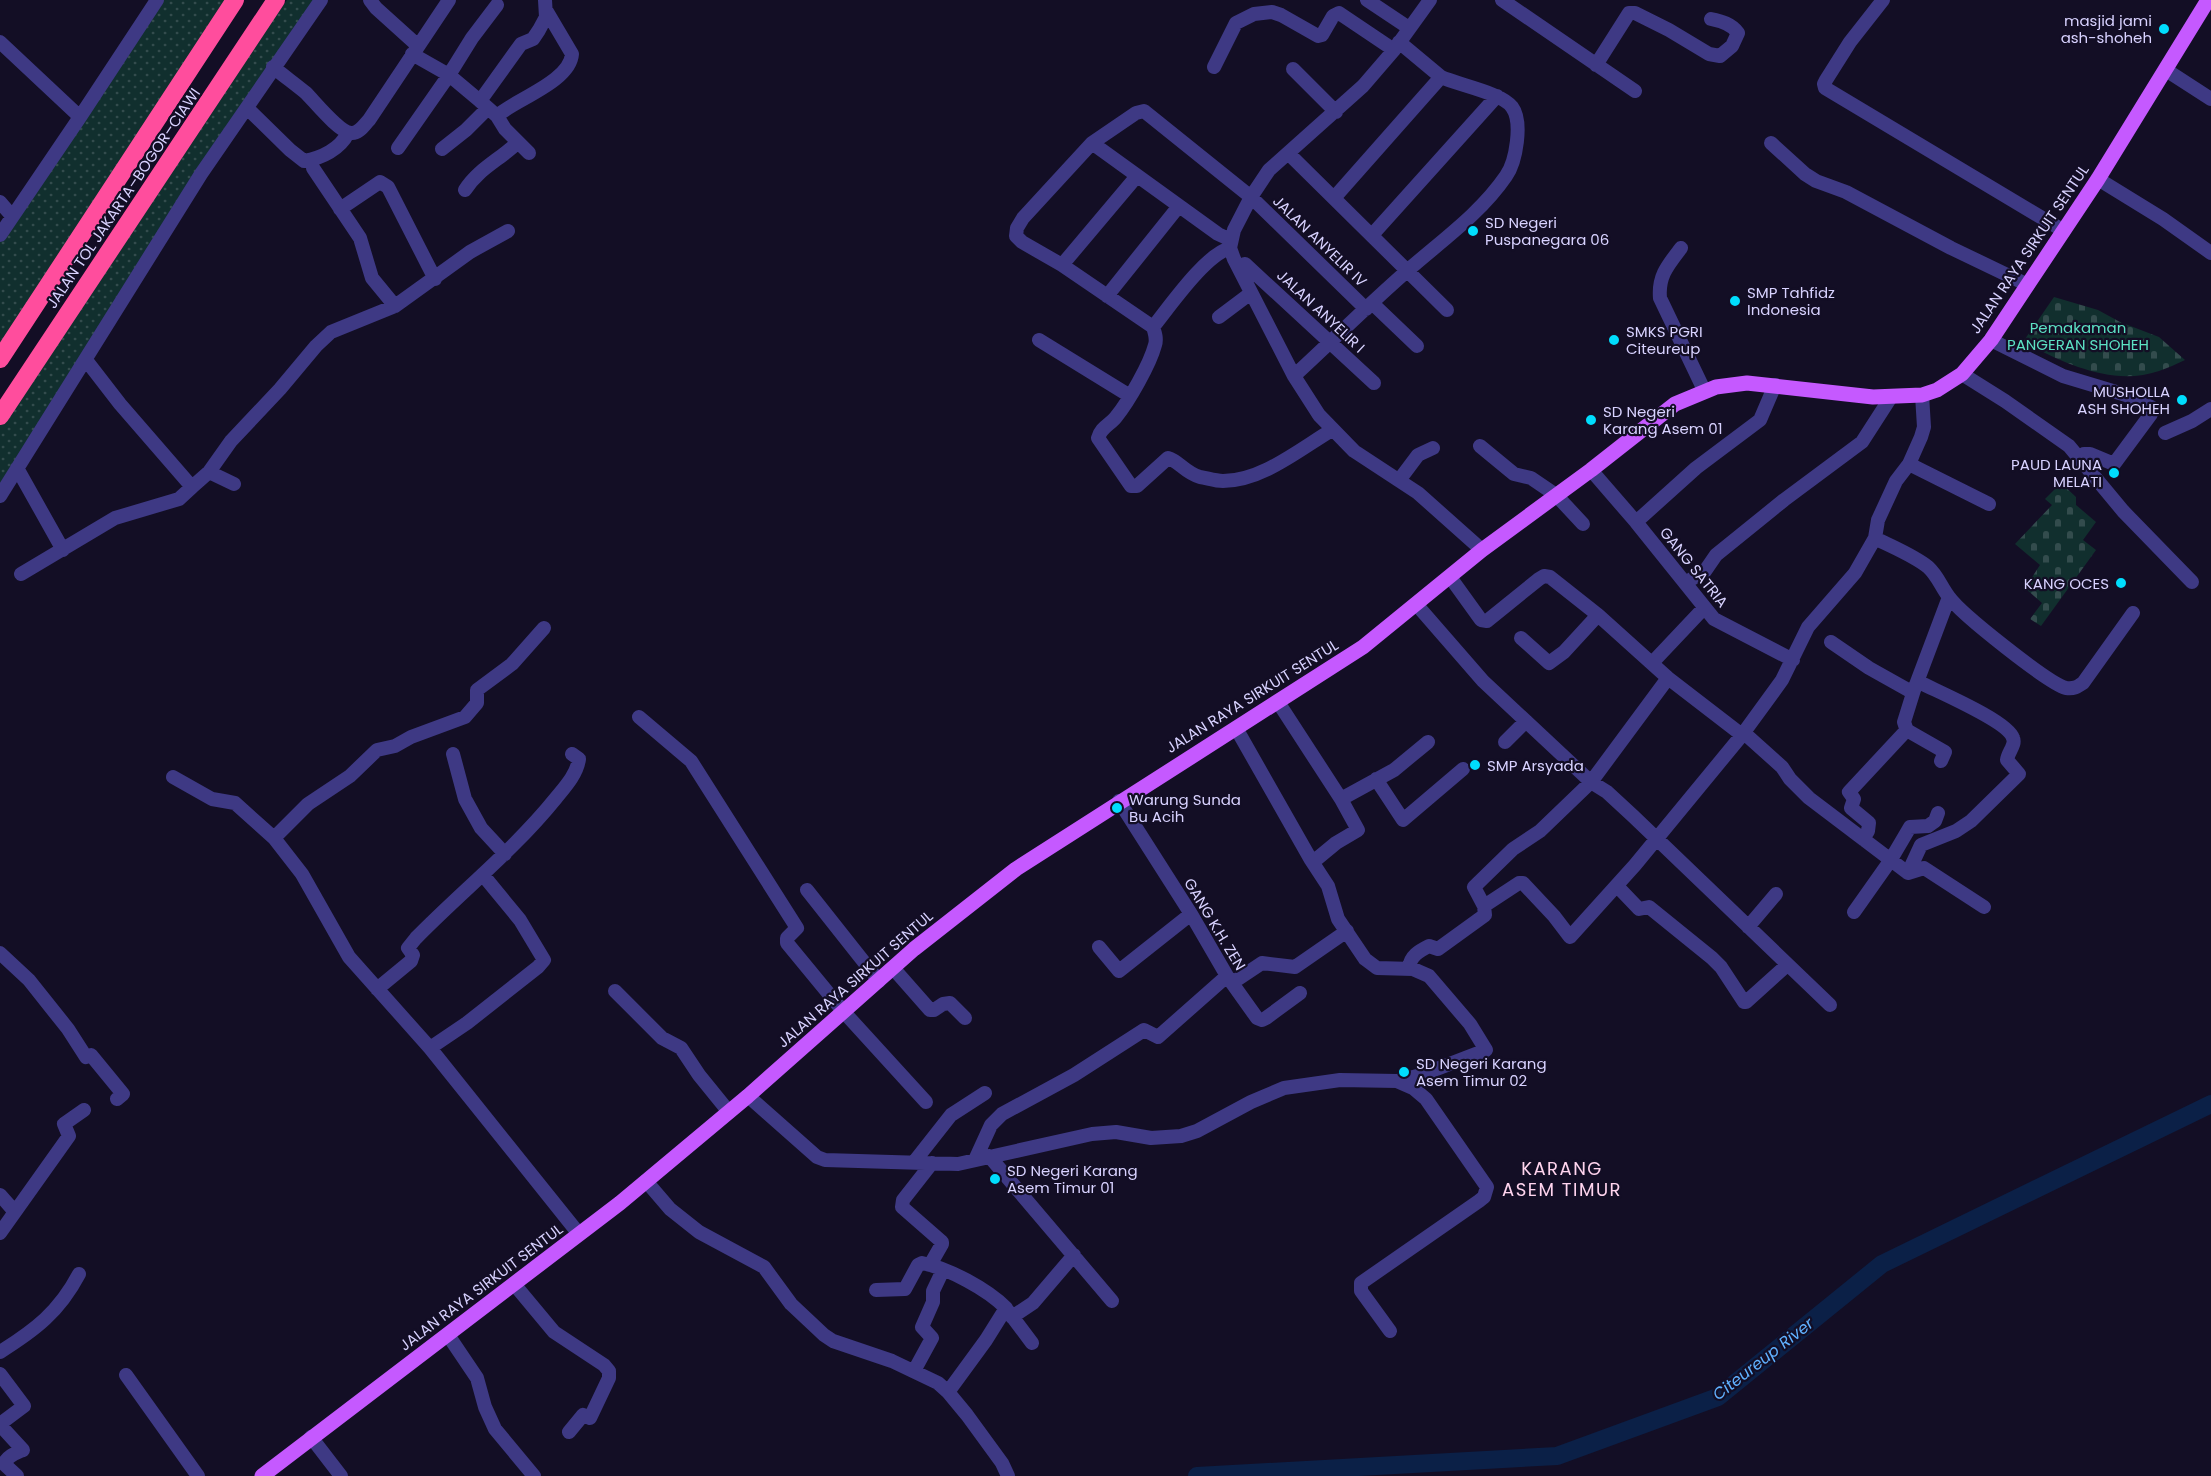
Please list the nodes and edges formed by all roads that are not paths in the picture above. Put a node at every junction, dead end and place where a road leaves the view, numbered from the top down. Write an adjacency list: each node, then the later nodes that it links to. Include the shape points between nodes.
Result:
1 (156, 0): 32 (street)
2 (235, 0): 74 (highway, JALAN TOL JAKARTA–BOGOR–CIAWI)
3 (276, 0): 85 (highway, JALAN TOL JAKARTA–BOGOR–CIAWI)
4 (321, 0): 20 (street)
5 (370, 0): 18 (street)
6 (449, 0): 18 (street)
7 (1368, 0): 15 (street)
8 (1430, 0): 15 (street)
9 (1502, 0): 19 (street)
10 (1883, 0): 52 (street, via 1850,42 1826,80 1826,88)
11 (2208, 0): 23 (main road, JALAN RAYA SIRKUIT SENTUL)
12 (497, 5): 24 (street)
13 (545, 5): 30 (street, via 546,17 539,30 518,48); 30 (street, via 572,54 571,60 545,87)
14 (1711, 19): 19 (street, via 1738,33 1732,46 1720,56 1629,13)
15 (1409, 28): 17 (street)
16 (0, 42): 32 (street)
17 (1397, 46): 21 (street, via 1339,13 1318,36 1281,15 1264,12 1236,22); 25 (street); 31 (street)
18 (415, 50): 24 (street); 33 (street, via 369,120 354,134)
19 (1596, 65): 26 (street)
20 (273, 67): 29 (street); 33 (street)
21 (1214, 67)
22 (1293, 69): 31 (street)
23 (2166, 70): 28 (street); 43 (main road, JALAN RAYA SIRKUIT SENTUL)
24 (449, 75): 30 (street); 37 (street)
25 (1441, 77): 27 (street); 46 (street)
26 (1635, 91)
27 (1497, 96): 54 (street); 60 (street, via 1515,111 1515,158 1507,175 1444,240)
28 (2211, 99)
29 (247, 108): 33 (street, via 304,161 334,149); 75 (street, via 201,174)
30 (488, 109): 34 (street); 38 (street)
31 (1336, 112): 40 (street)
32 (80, 117): 50 (street)
33 (348, 133)
34 (518, 142): 39 (street); 44 (street, via 478,174)
35 (1092, 143): 42 (street); 45 (street, JALAN ANYELIR IV, via 1136,113 1147,112); 59 (street, JALAN ANYELIR IV, via 1017,228 1016,236 1022,242)
36 (1771, 143): 62 (street, via 1816,182 1846,192)
37 (398, 148)
38 (442, 149)
39 (529, 153)
40 (1288, 153): 45 (street, via 1269,170); 46 (street)
41 (313, 168): 49 (street)
42 (1137, 176): 48 (street); 59 (street)
43 (2098, 179): 52 (main road, JALAN RAYA SIRKUIT SENTUL); 57 (street)
44 (465, 190)
45 (1251, 197): 55 (street); 66 (street, JALAN ANYELIR IV)
46 (1335, 198): 54 (street)
47 (0, 202): 50 (street)
48 (1179, 206): 55 (street); 64 (street)
49 (340, 209): 61 (street, via 384,183); 65 (street, via 360,238 372,278)
50 (12, 216): 53 (street)
51 (508, 231): 61 (street, via 470,252)
52 (2064, 231): 62 (main road, JALAN RAYA SIRKUIT SENTUL)
53 (0, 235)
54 (1372, 235): 60 (street)
55 (1230, 244): 63 (street); 69 (street, via 1204,265)
56 (1681, 248): 80 (street, via 1663,272 1660,298)
57 (2211, 254)
58 (1245, 264): 72 (street, JALAN ANYELIR I)
59 (1062, 265): 64 (street)
60 (1408, 270): 66 (street); 67 (street)
61 (435, 279): 65 (street)
62 (2028, 285): 71 (main road, JALAN RAYA SIRKUIT SENTUL)
63 (1251, 293): 68 (street); 77 (street)
64 (1107, 296): 69 (street)
65 (395, 306): 94 (street, via 331,332 231,441)
66 (1369, 306): 72 (street); 73 (street, JALAN ANYELIR IV)
67 (1447, 310)
68 (1219, 317)
69 (1153, 327): 82 (street, via 1155,346)
70 (1039, 340): 82 (street)
71 (1991, 340): 76 (main road, JALAN RAYA SIRKUIT SENTUL); 90 (street, via 2062,376 2126,395 2151,407 2151,414 2114,464 2084,453)
72 (1330, 342): 77 (street); 78 (street, JALAN ANYELIR I)
73 (1418, 346)
74 (0, 359)
75 (86, 360): 92 (street); 97 (street)
76 (1962, 374): 81 (main road, JALAN RAYA SIRKUIT SENTUL); 90 (street, via 2069,446)
77 (1294, 376): 86 (street)
78 (1374, 383)
79 (1775, 386): 80 (main road, JALAN RAYA SIRKUIT SENTUL, via 1737,384); 83 (main road, JALAN RAYA SIRKUIT SENTUL); 101 (street, via 1760,420 1696,468)
80 (1704, 390): 93 (main road, JALAN RAYA SIRKUIT SENTUL, via 1661,413)
81 (1922, 395): 83 (main road, JALAN RAYA SIRKUIT SENTUL); 91 (street, via 1924,427)
82 (1130, 396): 86 (street, via 1098,438 1134,487 1168,458 1196,476 1224,481 1246,477)
83 (1891, 397): 109 (street, via 1862,442 1784,500 1716,555 1704,571)
84 (2211, 408): 87 (street, via 2192,422)
85 (0, 416)
86 (1332, 430): 95 (street, via 1354,451)
87 (2165, 433)
88 (1480, 446): 98 (street, via 1514,474 1531,478)
89 (1433, 448): 95 (street, via 1418,455)
90 (2082, 460): 108 (street, via 2123,511)
91 (1909, 464): 100 (street); 103 (street, via 1882,511)
92 (16, 468): 99 (street); 104 (street)
93 (1591, 470): 98 (main road, JALAN RAYA SIRKUIT SENTUL); 101 (street, GANG SATRIA)
94 (209, 472): 96 (street); 97 (street)
95 (1400, 479): 105 (street)
96 (234, 484)
97 (192, 487): 104 (street, via 180,498 115,518)
98 (1556, 495): 102 (street); 105 (main road, JALAN RAYA SIRKUIT SENTUL)
99 (0, 496)
100 (1989, 504)
101 (1636, 522): 109 (street, GANG SATRIA)
102 (1583, 524)
103 (1875, 538): 110 (street, via 1922,563 1938,578); 118 (street, via 1847,584 1808,627)
104 (63, 550): 106 (street)
105 (1482, 550): 107 (main road, JALAN RAYA SIRKUIT SENTUL)
106 (21, 574)
107 (1450, 577): 111 (main road, JALAN RAYA SIRKUIT SENTUL); 114 (street, via 1481,620 1487,621 1544,576)
108 (2192, 582)
109 (1685, 583): 112 (street, GANG SATRIA)
110 (1949, 597): 113 (street, via 2012,652 2068,688 2083,683); 121 (street)
111 (1416, 604): 122 (main road, JALAN RAYA SIRKUIT SENTUL, via 1363,647); 124 (street, via 1483,681)
112 (1703, 609): 118 (street, GANG SATRIA, via 1714,619); 119 (street)
113 (2133, 613)
114 (1598, 615): 116 (street, via 1549,663); 119 (street)
115 (544, 628): 140 (street, via 512,664 477,690 477,703 465,717 378,750 350,776 308,804)
116 (1521, 638)
117 (1831, 642): 121 (street, via 1910,691)
118 (1793, 660): 127 (street)
119 (1653, 663): 120 (street)
120 (1668, 678): 127 (street); 136 (street)
121 (1916, 686): 126 (street, via 1904,722); 146 (street, via 1997,721 2011,734 2014,742 2007,760 2019,774 1971,821 1921,845)
122 (1278, 702): 125 (main road, JALAN RAYA SIRKUIT SENTUL); 137 (street)
123 (639, 717): 168 (street, via 691,761 797,928 787,943)
124 (1526, 721): 129 (street); 136 (street)
125 (1236, 728): 138 (main road, JALAN RAYA SIRKUIT SENTUL); 145 (street)
126 (1907, 731): 132 (street, via 1945,752); 142 (street, via 1849,792 1854,799 1851,808 1869,823)
127 (1743, 734): 141 (street); 142 (street, via 1782,767 1809,798)
128 (1428, 742): 135 (street, via 1394,770)
129 (1505, 742)
130 (453, 754): 143 (street, via 465,800 481,828)
131 (572, 754): 143 (street, via 579,759 569,781 532,828)
132 (1941, 761)
133 (1463, 769): 135 (street, via 1403,820)
134 (172, 777): 140 (street, via 212,799 235,803)
135 (1376, 779): 137 (street)
136 (1592, 782): 141 (street); 151 (street, via 1474,887)
137 (1341, 799): 145 (street, via 1358,830)
138 (1119, 801): 154 (street, GANG K.H. ZEN); 160 (main road, JALAN RAYA SIRKUIT SENTUL, via 1016,869)
139 (1938, 813): 144 (street, via 1926,828 1910,827)
140 (274, 838): 164 (street, via 302,874 349,957)
141 (1656, 839): 148 (street); 155 (street)
142 (1863, 839): 144 (street)
143 (505, 854): 147 (street)
144 (1890, 861): 146 (street); 153 (street)
145 (1313, 862): 156 (street, via 1328,886 1336,914)
146 (1908, 873): 152 (street, via 1924,868)
147 (483, 875): 164 (street, via 409,945 411,961); 170 (street, via 520,921 544,960)
148 (1617, 886): 151 (street, via 1570,938 1523,883); 159 (street, via 1639,909 1649,907 1712,958 1744,1002)
149 (807, 890): 163 (street)
150 (1776, 894): 155 (street)
151 (1484, 906): 161 (street, via 1485,915 1474,925 1438,949 1429,946 1419,951)
152 (1984, 907)
153 (1854, 912)
154 (1191, 914): 157 (street, via 1119,971); 162 (street, GANG K.H. ZEN)
155 (1748, 927): 159 (street)
156 (1347, 932): 161 (street, via 1372,966); 162 (street, via 1295,967 1262,963)
157 (1099, 948)
158 (0, 953): 174 (street, via 20,969 86,1057 91,1055 123,1094)
159 (1787, 965): 167 (street)
160 (893, 968): 163 (main road, JALAN RAYA SIRKUIT SENTUL); 169 (street, via 930,1010 950,1003)
161 (1408, 968): 171 (street, via 1425,973 1432,980 1470,1023 1486,1050)
162 (1229, 979): 166 (street, GANG K.H. ZEN, via 1260,1020); 179 (street, via 1158,1037 1144,1030 1074,1075 1002,1114 991,1125)
163 (879, 981): 168 (main road, JALAN RAYA SIRKUIT SENTUL)
164 (377, 989): 170 (street)
165 (615, 991): 177 (street, via 662,1038 681,1048)
166 (1300, 993)
167 (1830, 1005)
168 (843, 1011): 173 (main road, JALAN RAYA SIRKUIT SENTUL); 175 (street)
169 (964, 1018)
170 (430, 1048): 186 (street)
171 (1397, 1081): 178 (street, via 1340,1080 1292,1086 1181,1136 1092,1134); 194 (street, via 1426,1099 1487,1187 1479,1201 1361,1283 1360,1291)
172 (985, 1093): 180 (street, via 951,1115)
173 (748, 1096): 177 (main road, JALAN RAYA SIRKUIT SENTUL); 180 (street, via 820,1159)
174 (117, 1099)
175 (926, 1102)
176 (84, 1110): 184 (street, via 64,1124 69,1136)
177 (729, 1112): 182 (main road, JALAN RAYA SIRKUIT SENTUL)
178 (989, 1156): 179 (street); 187 (street)
179 (975, 1160): 181 (street, via 951,1165)
180 (914, 1162): 181 (street)
181 (932, 1163): 188 (street, via 902,1204 942,1242)
182 (646, 1181): 186 (main road, JALAN RAYA SIRKUIT SENTUL); 198 (street, via 670,1209 699,1232 764,1267 791,1304 820,1332 833,1341)
183 (0, 1195): 184 (street)
184 (15, 1212): 185 (street)
185 (0, 1233)
186 (579, 1234): 190 (main road, JALAN RAYA SIRKUIT SENTUL)
187 (1074, 1255): 192 (street); 193 (street, via 1033,1303)
188 (937, 1268): 191 (street, via 922,1263 907,1288); 193 (street, via 976,1286); 198 (street, via 933,1302 922,1327 932,1338)
189 (79, 1275): 197 (street, via 68,1294 33,1332)
190 (514, 1284): 195 (main road, JALAN RAYA SIRKUIT SENTUL); 203 (street, via 555,1332 609,1371 590,1418 583,1415)
191 (876, 1290)
192 (1113, 1301)
193 (1009, 1313): 196 (street); 201 (street)
194 (1390, 1331)
195 (448, 1335): 204 (main road, JALAN RAYA SIRKUIT SENTUL); 210 (street, via 477,1378 495,1429)
196 (1032, 1343)
197 (0, 1352)
198 (914, 1371): 201 (street)
199 (0, 1374): 202 (street, via 24,1406)
200 (126, 1375): 207 (street)
201 (948, 1392): 211 (street)
202 (0, 1425): 205 (street, via 24,1450)
203 (569, 1432)
204 (311, 1437): 208 (main road, JALAN RAYA SIRKUIT SENTUL); 209 (street)
205 (2, 1462): 206 (street)
206 (17, 1476)
207 (198, 1476)
208 (262, 1476)
209 (341, 1476)
210 (534, 1476)
211 (1008, 1476)

